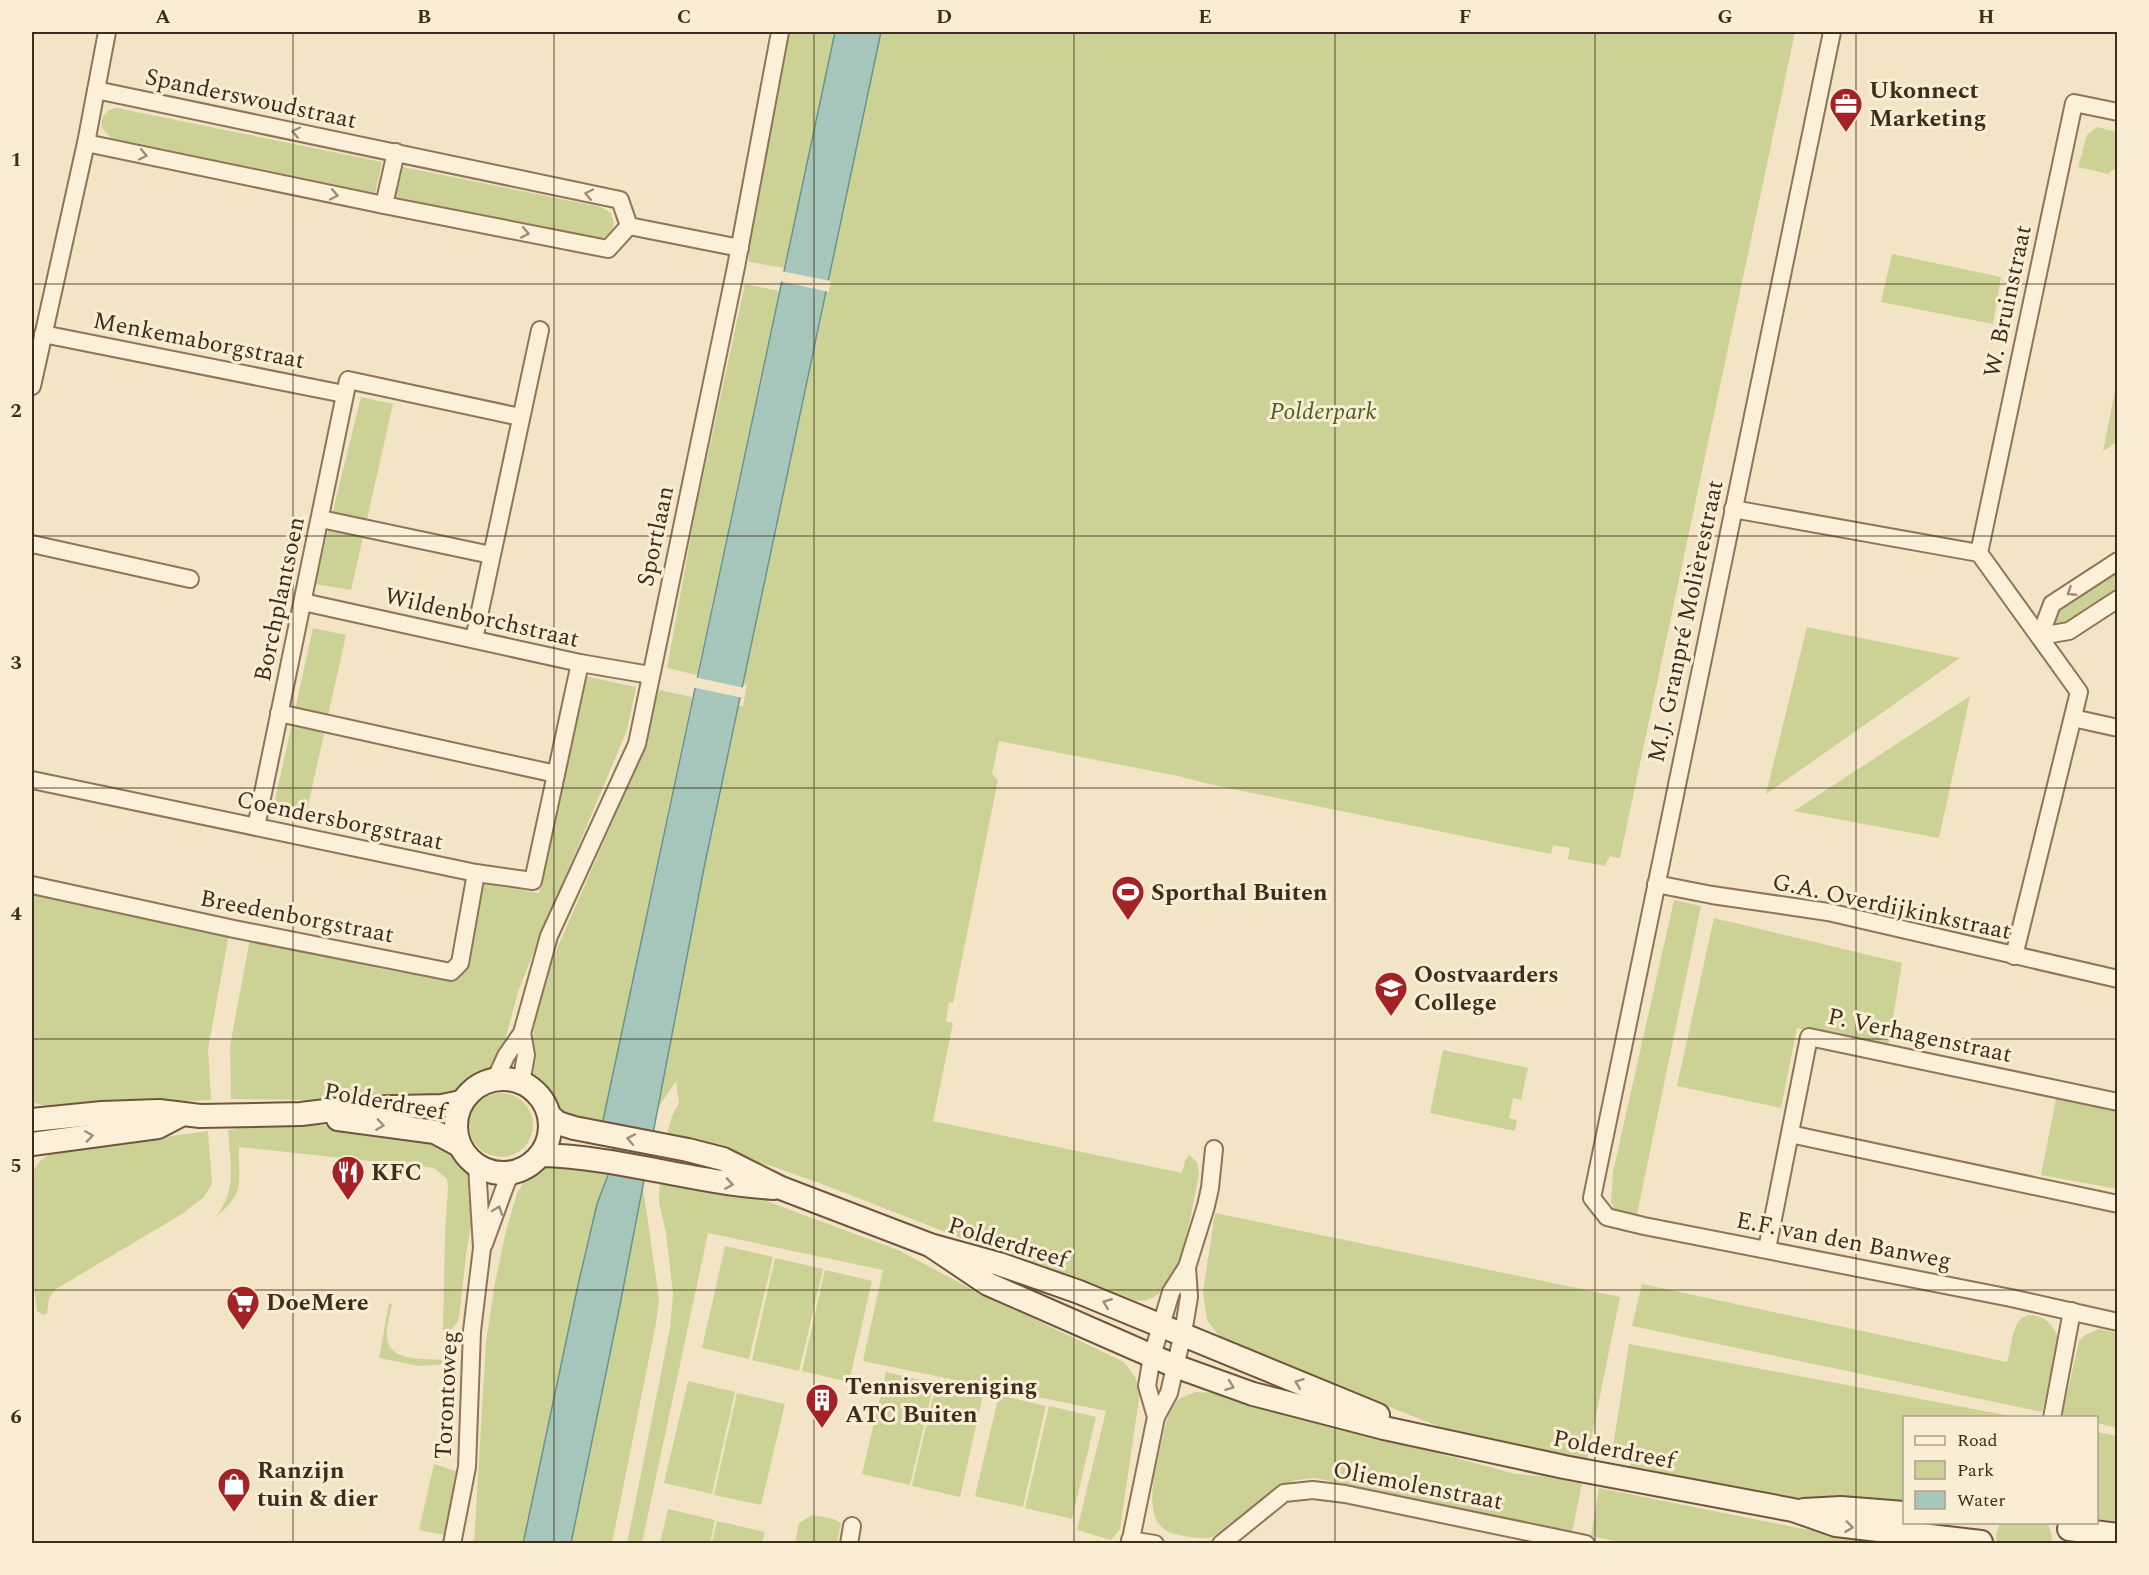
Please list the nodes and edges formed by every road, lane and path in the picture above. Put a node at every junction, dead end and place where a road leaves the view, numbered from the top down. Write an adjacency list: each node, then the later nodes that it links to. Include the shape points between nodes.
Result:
1 (107, 32): 4 (street)
2 (780, 32): 10 (street, Sportlaan)
3 (1832, 32): 16 (street, M.J. Granpré Molièrestraat)
4 (96, 90): 6 (street); 7 (street, Spanderswoudstraat, one-way to 4)
5 (2118, 112): 19 (street, W. Bruinstraat, via 2074,103)
6 (86, 143): 8 (street, one-way to 8); 12 (street)
7 (396, 152): 8 (street); 9 (street, Spanderswoudstraat, one-way to 7, via 620,200)
8 (384, 205): 9 (street, one-way to 9, via 608,249)
9 (629, 226): 10 (street)
10 (740, 248): 28 (street, Sportlaan)
11 (540, 330): 15 (street)
12 (43, 334): 13 (street); 14 (street, Menkemaborgstraat)
13 (32, 386)
14 (346, 387): 15 (street, Menkemaborgstraat); 17 (street, Borchplantsoen)
15 (520, 417): 20 (street)
16 (1733, 509): 19 (street); 36 (street, M.J. Granpré Molièrestraat)
17 (321, 519): 20 (street); 24 (street, Borchplantsoen)
18 (32, 544): 22 (street)
19 (1978, 553): 25 (street)
20 (491, 555): 26 (street)
21 (2118, 561): 25 (street, one-way to 25, via 2052,604)
22 (190, 579)
23 (2118, 599): 25 (street, via 2069,631)
24 (303, 602): 26 (street, Wildenborchstraat); 29 (street, Borchplantsoen)
25 (2040, 636): 30 (street, via 2079,692)
26 (474, 639): 27 (street, Wildenborchstraat)
27 (580, 663): 28 (street, Wildenborchstraat); 32 (street, Coendersborgstraat)
28 (650, 675): 40 (street, Sportlaan, via 637,744 549,936)
29 (279, 713): 32 (street); 34 (street, Borchplantsoen)
30 (2073, 718): 31 (street); 38 (street)
31 (2118, 728)
32 (556, 774): 35 (street, Coendersborgstraat, via 533,881)
33 (32, 780): 34 (street, Coendersborgstraat)
34 (256, 827): 35 (street, Coendersborgstraat)
35 (477, 873): 37 (street, Breedenborgstraat, via 460,963 451,972)
36 (1656, 884): 38 (street, G.A. Overdijkinkstraat, via 1828,912); 58 (street, M.J. Granpré Molièrestraat, via 1592,1198)
37 (32, 885)
38 (2014, 956): 39 (street, G.A. Overdijkinkstraat)
39 (2118, 979)
40 (522, 1033): 41 (street, Sportlaan); 42 (street, Sportlaan, via 526,1055)
41 (495, 1080): 42 (main road); 43 (main road, via 470,1091)
42 (521, 1083): 47 (main road, via 539,1097)
43 (461, 1102): 45 (main road, Polderdreef); 51 (main road, via 454,1123)
44 (2118, 1102): 49 (street, P. Verhagenstraat, via 1809,1037)
45 (301, 1114): 46 (main road, Polderdreef); 51 (main road, Polderdreef, one-way to 51, via 435,1132)
46 (190, 1116): 48 (main road, Polderdreef, via 148,1111); 50 (main road, Polderdreef, one-way to 46, via 158,1126)
47 (550, 1116): 53 (main road, via 547,1143); 56 (main road, one-way to 47, via 723,1159 574,1128)
48 (32, 1120)
49 (1790, 1134): 57 (street); 61 (street, P. Verhagenstraat)
50 (32, 1144)
51 (459, 1145): 54 (main road)
52 (1214, 1149): 62 (street, via 1210,1188)
53 (541, 1155): 55 (main road); 56 (main road, one-way to 56, via 571,1156 738,1186)
54 (477, 1166): 55 (main road, via 500,1174); 60 (street, Torontoweg)
55 (514, 1172): 60 (street, Torontoweg, one-way to 55)
56 (781, 1188): 59 (main road)
57 (2118, 1204)
58 (1607, 1217): 61 (street, E.F. van den Banweg)
59 (930, 1245): 65 (main road, Polderdreef, one-way to 59, via 999,1264); 67 (main road, Polderdreef, via 988,1284)
60 (482, 1248): 79 (street, Torontoweg, via 472,1331 467,1467)
61 (1767, 1249): 63 (street, E.F. van den Banweg)
62 (1187, 1267): 65 (street, via 1171,1292); 66 (street, via 1189,1297)
63 (2072, 1311): 64 (street, E.F. van den Banweg); 69 (street)
64 (2118, 1322)
65 (1161, 1325): 66 (main road, Polderdreef); 67 (street)
66 (1183, 1333): 68 (street); 71 (main road, Polderdreef, one-way to 66)
67 (1152, 1356): 68 (main road, Polderdreef); 70 (street, via 1147,1386)
68 (1175, 1366): 70 (street, via 1169,1393); 71 (main road, Polderdreef, one-way to 71, via 1253,1394)
69 (2052, 1416)
70 (1156, 1417): 78 (street)
71 (1425, 1436): 72 (main road, Polderdreef)
72 (1793, 1510): 73 (main road, Polderdreef, via 1841,1508); 77 (main road, Polderdreef, one-way to 77, via 1836,1525)
73 (1903, 1513)
74 (852, 1526): 80 (street)
75 (2069, 1532): 76 (main road)
76 (2118, 1535)
77 (1982, 1536)
78 (1130, 1542): 81 (street)
79 (452, 1544)
80 (849, 1544)
81 (1155, 1544)
82 (1221, 1544): 83 (street, Oliemolenstraat, via 1284,1493 1313,1490)
83 (1586, 1544)

